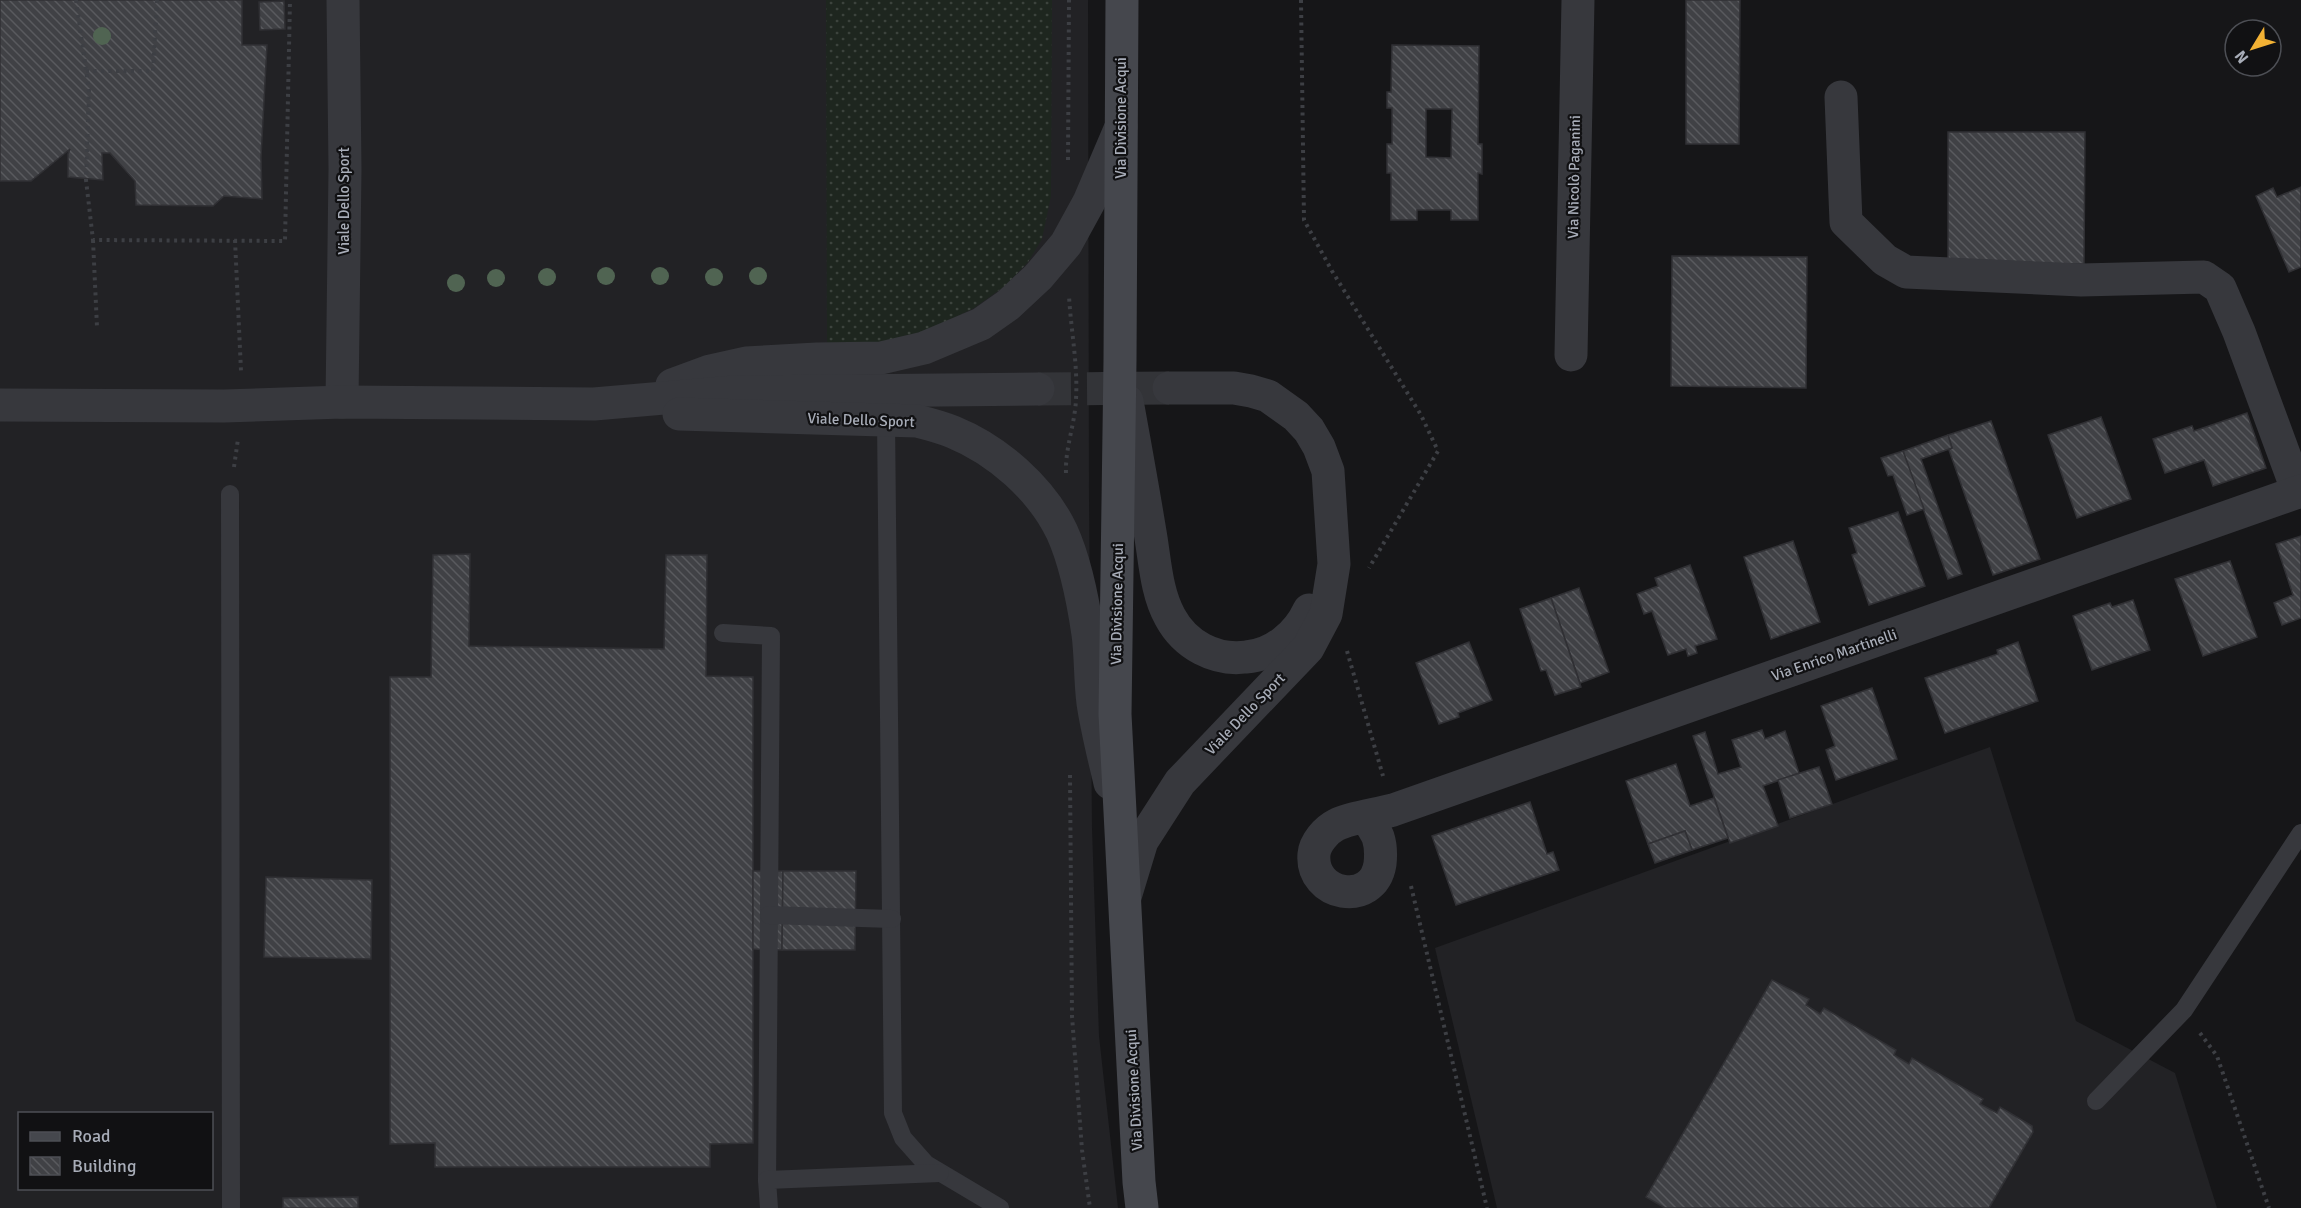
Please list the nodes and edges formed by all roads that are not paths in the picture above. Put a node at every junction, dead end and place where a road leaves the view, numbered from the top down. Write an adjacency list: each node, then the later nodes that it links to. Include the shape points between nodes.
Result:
1 (344, 0): 11 (street, Viale Dello Sport)
2 (1122, 0): 5 (main road, Via Divisione Acqui)
3 (1578, 0): 6 (street, Via Nicolò Paganini)
4 (1841, 97): 15 (street, via 1846,222 1885,260 1906,272 2080,280 2204,277 2220,288)
5 (1121, 127): 7 (main road, Via Divisione Acqui); 10 (street, Viale Dello Sport, via 1066,244 1038,278 981,324 924,348 881,358 817,358 737,365 710,371)
6 (1571, 355)
7 (1120, 361): 17 (street, Viale Dello Sport, via 1159,589 1171,619 1197,647 1219,657 1255,657 1296,631 1314,600); 21 (main road, Via Divisione Acqui, via 1115,714)
8 (1169, 388): 17 (street, Viale Dello Sport, via 1234,387 1268,396 1296,416 1314,438 1328,471)
9 (1038, 389): 10 (street, Viale Dello Sport, via 734,392)
10 (635, 400): 12 (street, Viale Dello Sport)
11 (342, 402): 12 (street, Viale Dello Sport); 13 (street, Viale Dello Sport)
12 (594, 404): 14 (street, Viale Dello Sport, via 679,414)
13 (0, 405)
14 (886, 419): 21 (street, Viale Dello Sport, via 917,421 952,431 991,452 1026,483 1061,531 1081,594 1093,701); 24 (lane)
15 (2300, 491): 19 (street, Via Enrico Martinelli)
16 (230, 494): 28 (lane)
17 (1332, 521): 22 (street, Viale Dello Sport, via 1333,574 1326,614 1318,630 1292,666 1180,782 1142,841)
18 (723, 633): 23 (lane, via 771,636)
19 (1366, 817)
20 (2301, 832): 25 (lane, via 2184,1010)
21 (1122, 836): 22 (main road, Via Divisione Acqui)
22 (1125, 899): 31 (main road, Via Divisione Acqui)
23 (769, 915): 24 (lane); 27 (lane)
24 (892, 919): 26 (lane, via 893,1113 903,1138 926,1164)
25 (2096, 1101)
26 (940, 1173): 27 (lane); 30 (lane)
27 (767, 1180): 29 (lane)
28 (231, 1208)
29 (769, 1208)
30 (1000, 1208)
31 (1142, 1208)

